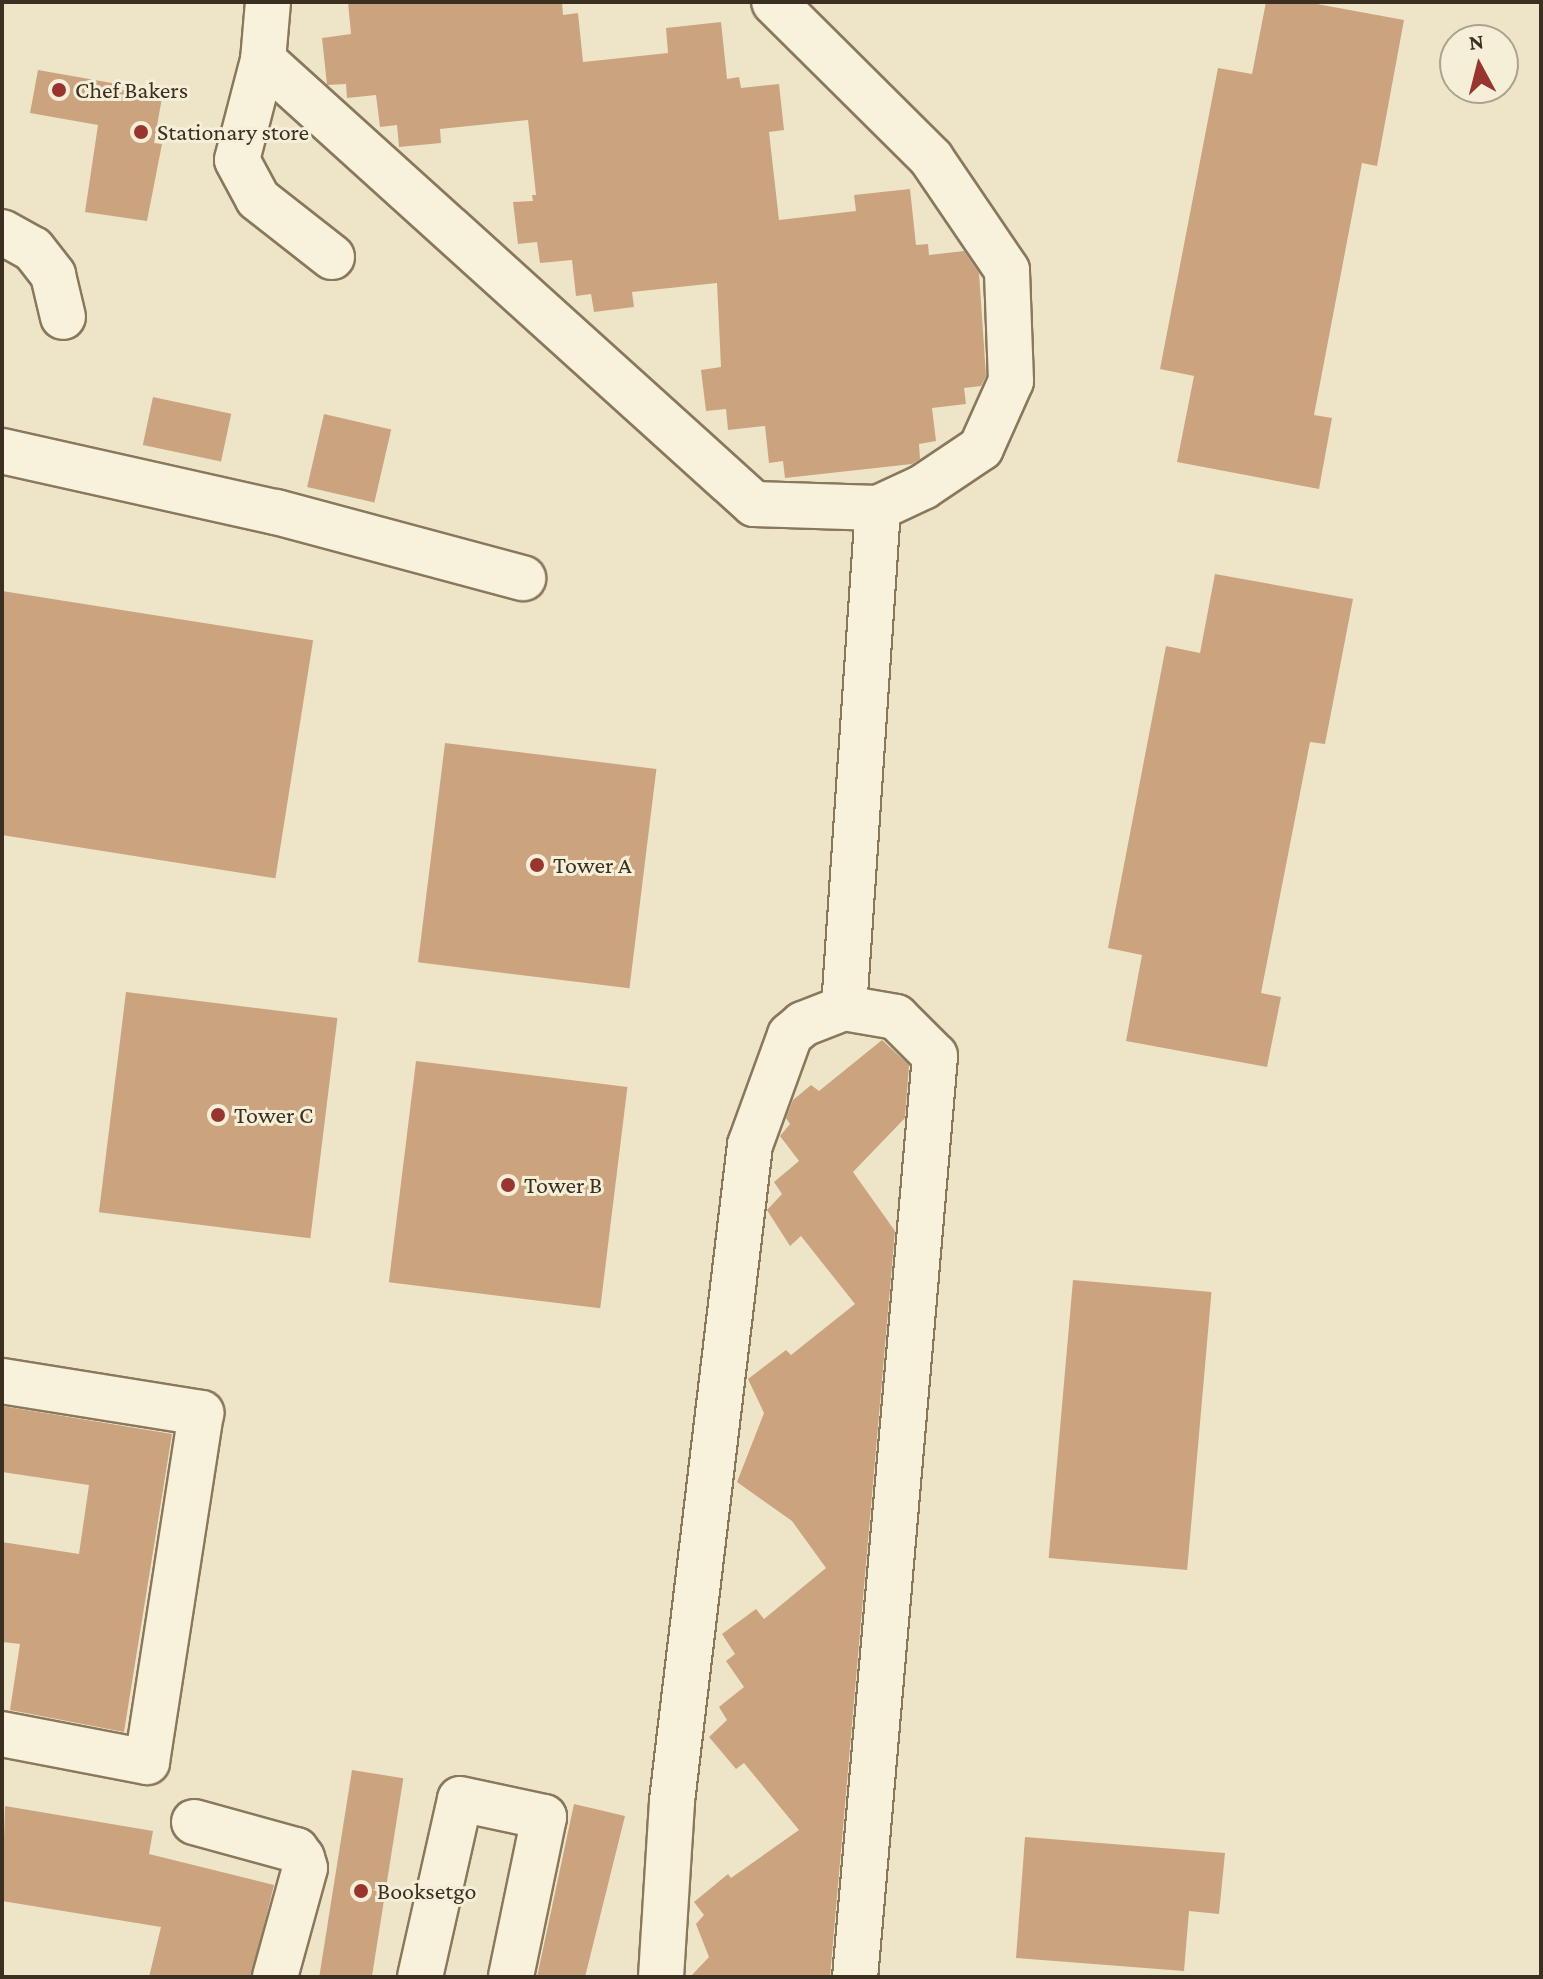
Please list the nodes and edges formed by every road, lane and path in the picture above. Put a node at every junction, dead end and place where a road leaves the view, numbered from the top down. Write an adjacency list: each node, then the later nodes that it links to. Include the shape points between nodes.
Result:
1 (268, 2): 3 (street)
2 (774, 2): 10 (street, via 931,158 1007,270 1011,381 981,448 923,487)
3 (263, 60): 4 (street); 7 (street, via 237,160 258,199)
4 (322, 114): 6 (street, via 318,139); 10 (street, via 754,504)
5 (2, 232): 8 (street, via 33,249 53,275)
6 (408, 233)
7 (332, 257)
8 (63, 317)
9 (2, 451): 11 (street, via 276,512)
10 (878, 508): 12 (street)
11 (523, 578)
12 (844, 1008): 19 (street, via 803,1024 790,1035 750,1145 672,1801); 20 (street, via 896,1017 935,1056)
13 (2, 1381): 14 (street, via 201,1413 147,1762)
14 (2, 1734)
15 (194, 1822): 16 (street, via 296,1850 302,1858 305,1868)
16 (275, 1977)
17 (420, 1977): 18 (street, via 460,1799 544,1817)
18 (511, 1977)
19 (661, 1977)
20 (855, 1977)

